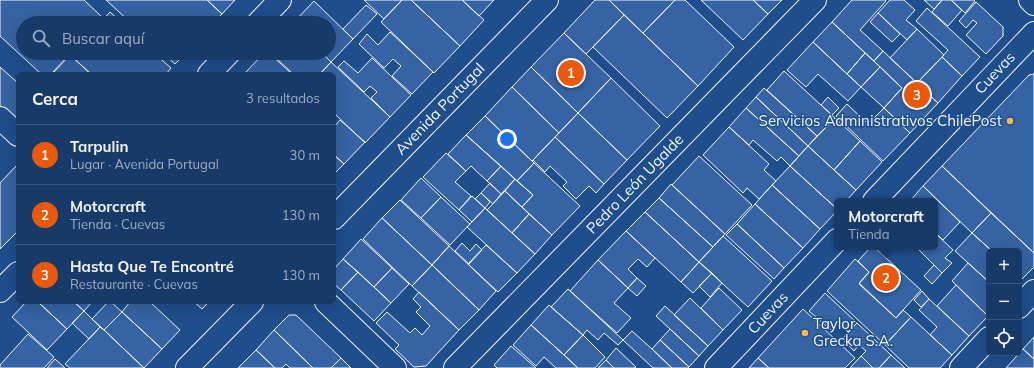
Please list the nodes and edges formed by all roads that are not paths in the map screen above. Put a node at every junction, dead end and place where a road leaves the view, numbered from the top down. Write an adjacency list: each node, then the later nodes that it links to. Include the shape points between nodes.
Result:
1 (280, 0): 6 (street)
2 (547, 0): 13 (street, Avenida Portugal)
3 (815, 0): 24 (street, Pedro León Ugalde)
4 (1030, 0): 5 (street)
5 (1034, 4)
6 (265, 16)
7 (1034, 32): 12 (street, Cuevas)
8 (222, 60): 9 (street)
9 (211, 72)
10 (0, 118): 11 (street)
11 (16, 133)
12 (877, 198)
13 (336, 216)
14 (834, 243): 25 (street, Cuevas)
15 (16, 274): 16 (street)
16 (0, 291)
17 (1034, 291): 20 (street)
18 (250, 304): 22 (street)
19 (328, 304): 23 (street)
20 (1022, 304)
21 (986, 341): 26 (street)
22 (187, 368)
23 (395, 368)
24 (455, 368)
25 (716, 368)
26 (961, 368)

